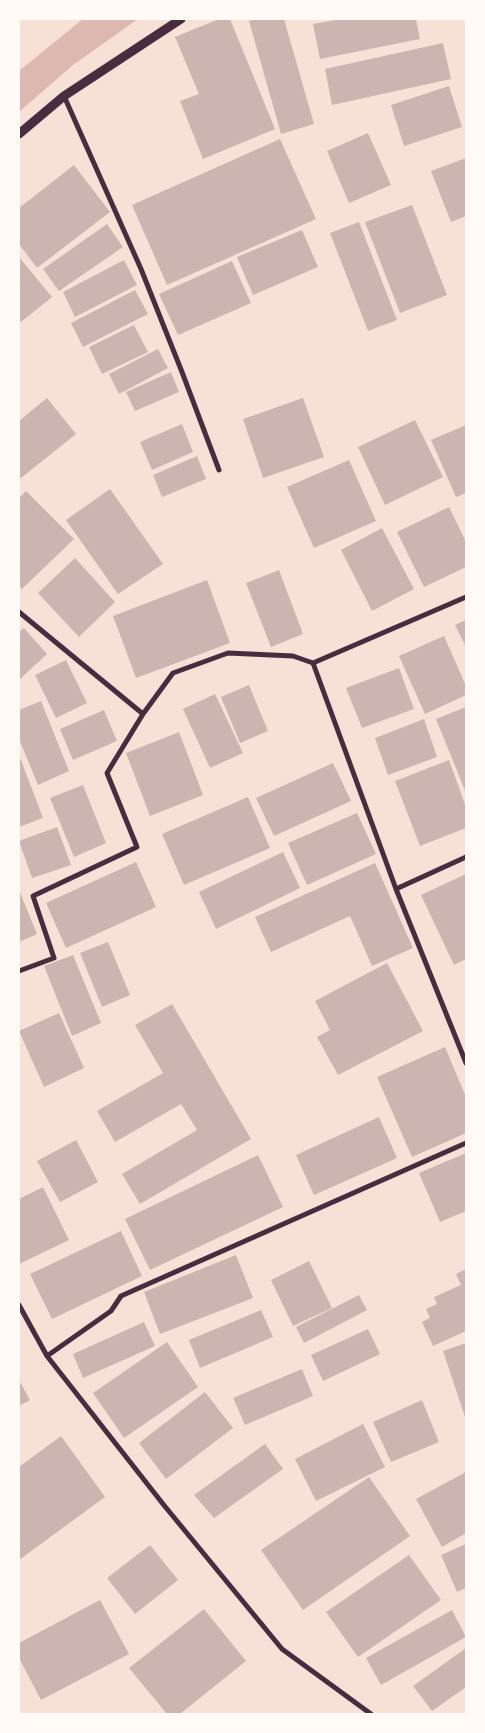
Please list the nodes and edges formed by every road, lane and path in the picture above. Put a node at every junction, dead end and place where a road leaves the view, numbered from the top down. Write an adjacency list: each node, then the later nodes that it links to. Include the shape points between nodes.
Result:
1 (181, 19): 2 (street)
2 (64, 96): 3 (street); 4 (street, via 141,269)
3 (19, 134)
4 (219, 470)
5 (466, 597): 7 (street)
6 (19, 612): 8 (street)
7 (313, 663): 8 (street, via 293,656 228,653 173,672); 10 (street)
8 (143, 714): 11 (street, via 107,773 137,847 33,896 54,958)
9 (466, 857): 10 (street)
10 (396, 888): 12 (street)
11 (19, 972)
12 (466, 1063)
13 (466, 1143): 15 (street, via 121,1296 111,1310)
14 (19, 1305): 15 (street)
15 (47, 1356): 16 (street, via 282,1649)
16 (371, 1714)

